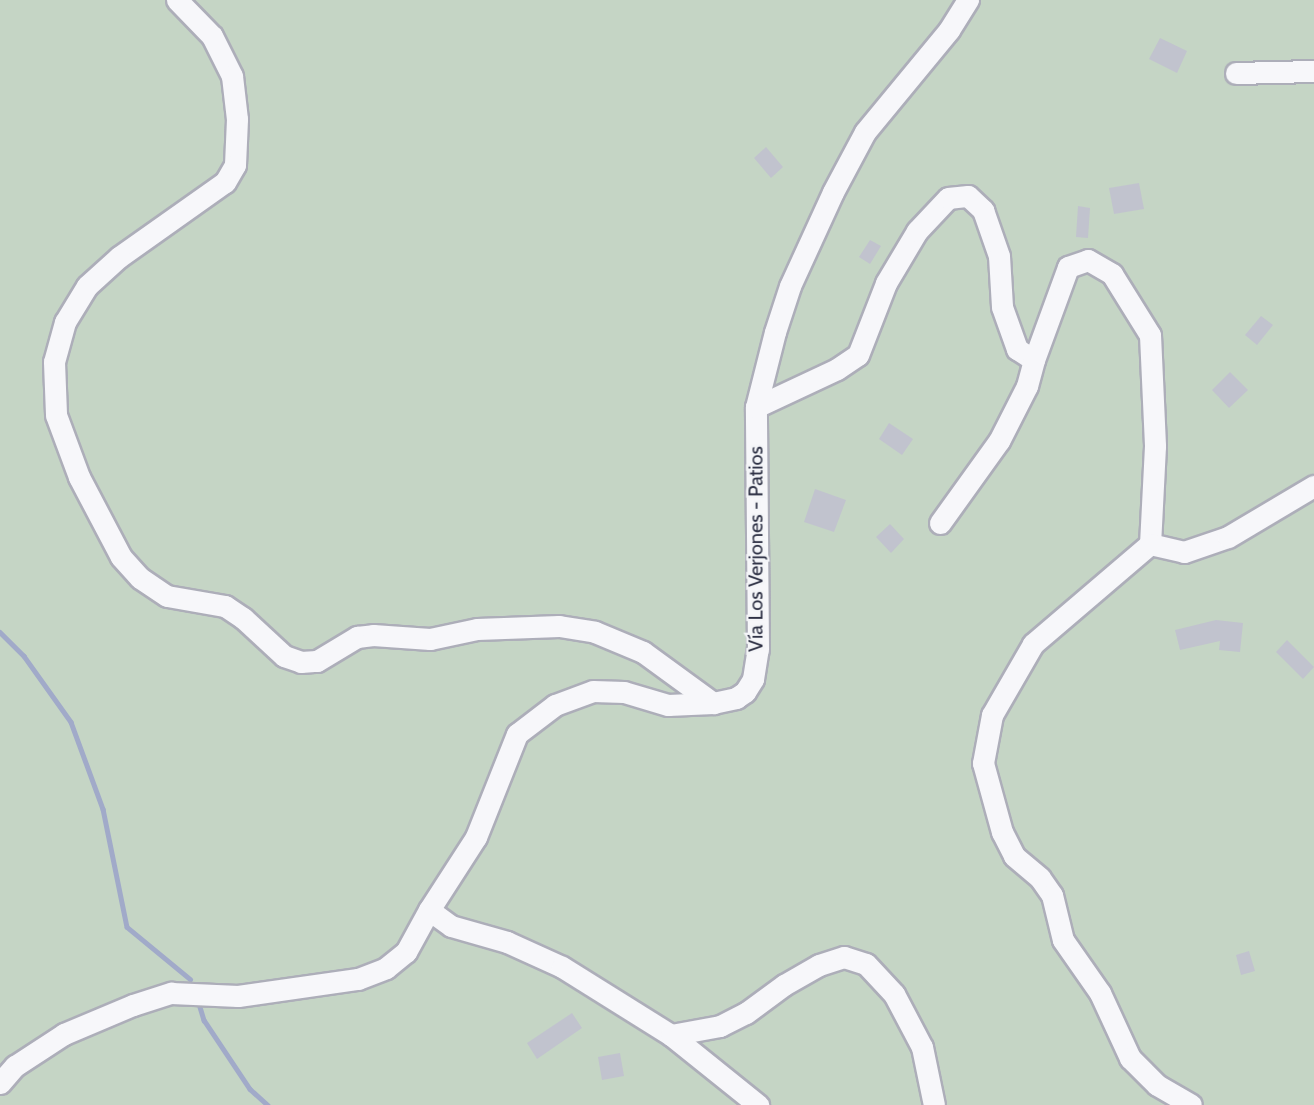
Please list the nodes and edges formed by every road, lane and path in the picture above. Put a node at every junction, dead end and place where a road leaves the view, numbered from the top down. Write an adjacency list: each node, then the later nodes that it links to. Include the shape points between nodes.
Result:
1 (177, 0): 10 (street, via 212,36 232,76 237,119 235,165 225,182 119,257 87,286 65,322 54,362 56,415 79,477 121,557 140,578 167,596 225,606 284,656 301,662 317,661 343,644 365,636 430,639 487,628 559,626 595,632 643,652)
2 (968, 0): 6 (street, Vía Los Verjones - Patios, via 949,30 865,132 833,192 790,286)
3 (1314, 71): 4 (street)
4 (1236, 74)
5 (1034, 360): 6 (street, via 1017,349 1002,307 999,256 983,210 968,196 948,198 916,231 886,283 858,355); 8 (street, via 1027,386 999,441); 9 (street, via 1068,267 1088,260 1112,274 1150,335 1155,446)
6 (756, 407): 10 (street, Vía Los Verjones - Patios, via 758,649 753,679 745,692 726,702)
7 (1314, 486): 9 (street, via 1228,537 1184,552)
8 (940, 523)
9 (1150, 544): 16 (street, via 1033,644 992,715 983,763 1002,832 1014,856 1040,878 1052,895 1062,940 1100,993 1130,1058 1157,1085)
10 (713, 703): 11 (street, via 668,705 624,692 593,691 555,705 517,734 476,837)
11 (429, 910): 12 (street, via 451,926 507,942 562,967); 13 (street, via 406,952 386,968 358,979 237,996 171,993 64,1034 15,1066)
12 (671, 1035): 14 (street); 15 (street, via 720,1026 819,964 844,957 867,964 894,994 922,1047)
13 (0, 1083)
14 (758, 1105)
15 (934, 1105)
16 (1191, 1105)

